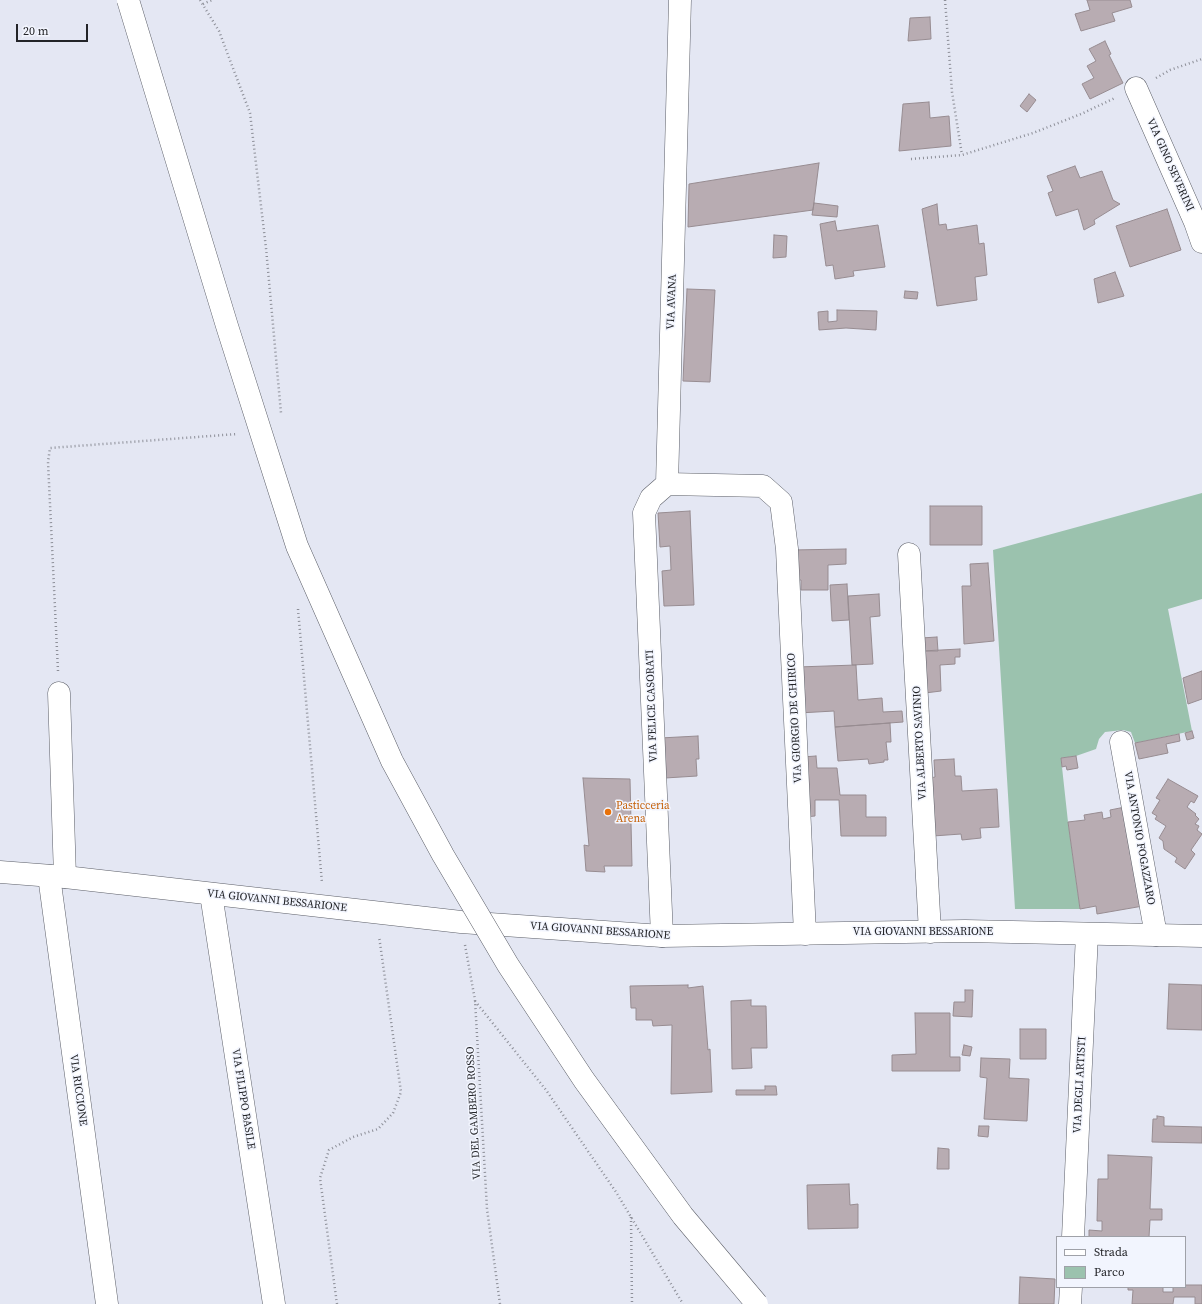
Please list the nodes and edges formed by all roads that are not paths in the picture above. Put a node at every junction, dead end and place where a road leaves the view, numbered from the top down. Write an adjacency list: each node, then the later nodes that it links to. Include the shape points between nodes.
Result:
1 (128, 0): 22 (street, bridge, via 227,326 298,546 392,761 442,855 508,964 584,1080 683,1216)
2 (680, 0): 5 (street, VIA AVANA)
3 (1136, 88): 4 (street, VIA GINO SEVERINI)
4 (1202, 242)
5 (667, 484): 13 (street, VIA GIORGIO DE CHIRICO, via 763,486 781,502 787,549); 16 (street, VIA FELICE CASORATI, via 652,498 644,513)
6 (909, 554): 12 (street, VIA ALBERTO SAVINIO)
7 (59, 693): 10 (street, VIA RICCIONE)
8 (1121, 742): 15 (street, VIA ANTONIO FOGAZZARO)
9 (0, 872): 10 (street, VIA GIOVANNI BESSARIONE)
10 (57, 877): 11 (street, VIA GIOVANNI BESSARIONE); 20 (street, VIA RICCIONE)
11 (211, 894): 16 (street, VIA GIOVANNI BESSARIONE, via 461,922); 21 (street, VIA FILIPPO BASILE)
12 (930, 932): 13 (street, VIA GIOVANNI BESSARIONE); 14 (street, VIA GIOVANNI BESSARIONE)
13 (805, 934): 16 (street, VIA GIOVANNI BESSARIONE)
14 (1087, 934): 15 (street, VIA GIOVANNI BESSARIONE); 18 (street, VIA DEGLI ARTISTI)
15 (1156, 935): 17 (street, VIA GIOVANNI BESSARIONE)
16 (662, 936)
17 (1202, 936)
18 (1073, 1236)
19 (1071, 1288): 23 (street)
20 (107, 1304)
21 (274, 1304)
22 (756, 1304)
23 (1070, 1304)

